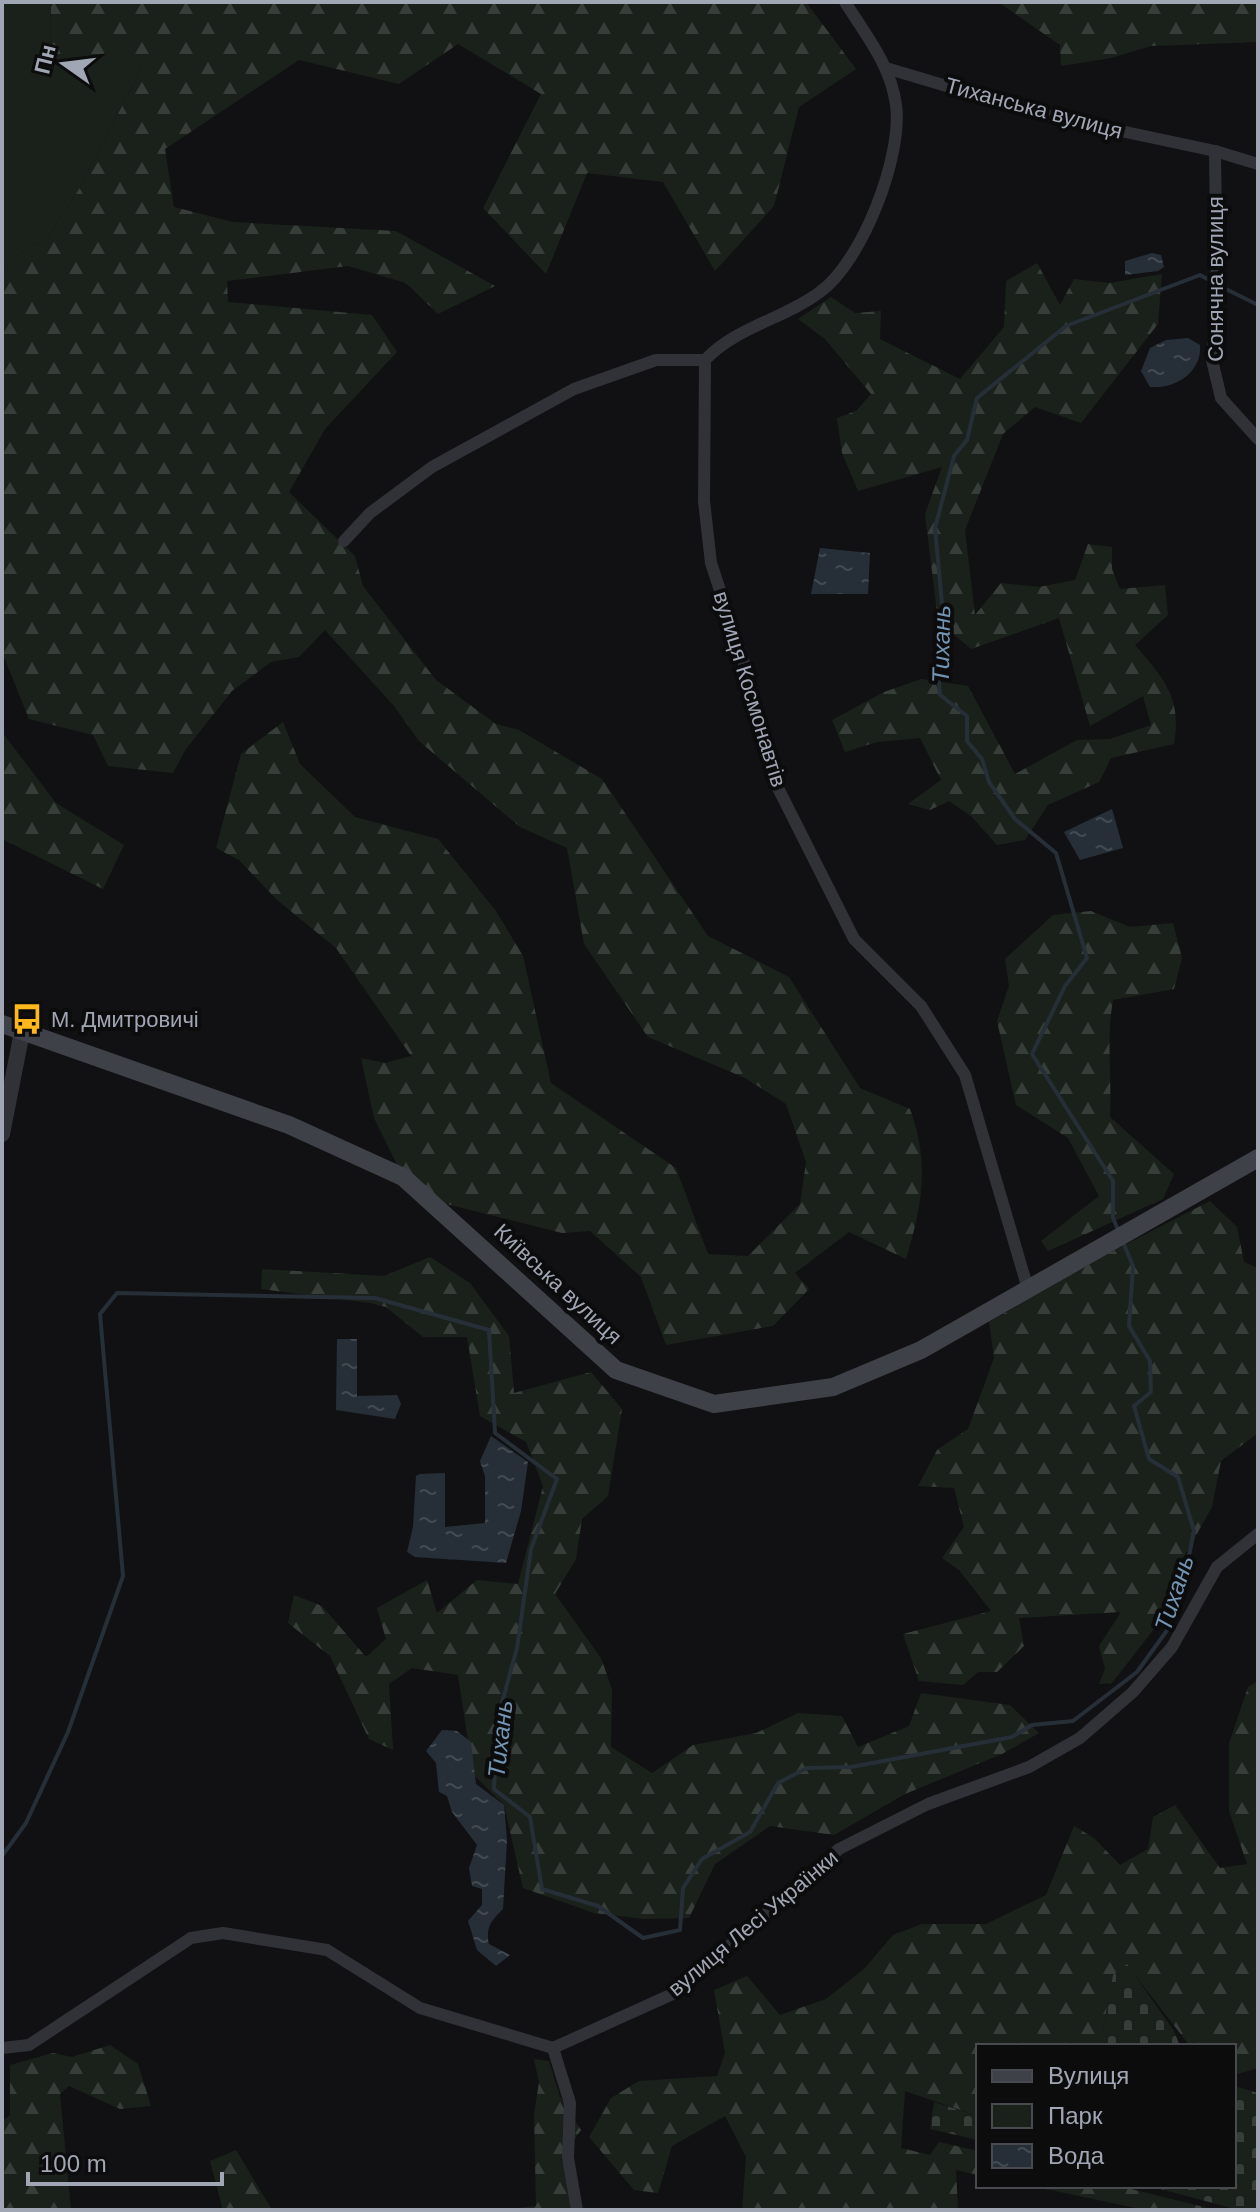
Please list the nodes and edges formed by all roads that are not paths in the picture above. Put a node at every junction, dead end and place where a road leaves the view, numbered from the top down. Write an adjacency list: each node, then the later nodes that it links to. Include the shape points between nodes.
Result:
1 (845, 2): 2 (street)
2 (886, 68): 3 (street, Тиханська вулиця, via 1041,114); 5 (street, via 897,107 891,153 874,218 854,254 821,292 720,345)
3 (1215, 151): 4 (street, Тиханська вулиця); 6 (street, Сонячна вулиця, via 1217,294 1212,360 1221,398)
4 (1258, 164)
5 (705, 360): 7 (street, via 656,360 574,389 432,467 370,513); 12 (street, вулиця Космонавтів, via 704,501 711,563 744,663 772,776 854,939 921,1006 965,1075)
6 (1258, 439)
7 (344, 541)
8 (2, 1024): 9 (main road, Київська вулиця)
9 (22, 1032): 10 (street); 12 (main road, Київська вулиця, via 289,1125 403,1177 616,1370 714,1404 833,1387 921,1350)
10 (2, 1134)
11 (1258, 1158): 12 (main road, Київська вулиця)
12 (1028, 1289)
13 (1258, 1534): 15 (street, вулиця Лесі Українки, via 1217,1567 1172,1647 1133,1692 1080,1738 1029,1767 928,1804 839,1849 677,1992)
14 (2, 2048): 15 (street, via 29,2045 191,1938 223,1933 327,1950 420,2008)
15 (553, 2048): 16 (street, via 570,2103 568,2158)
16 (577, 2210)

